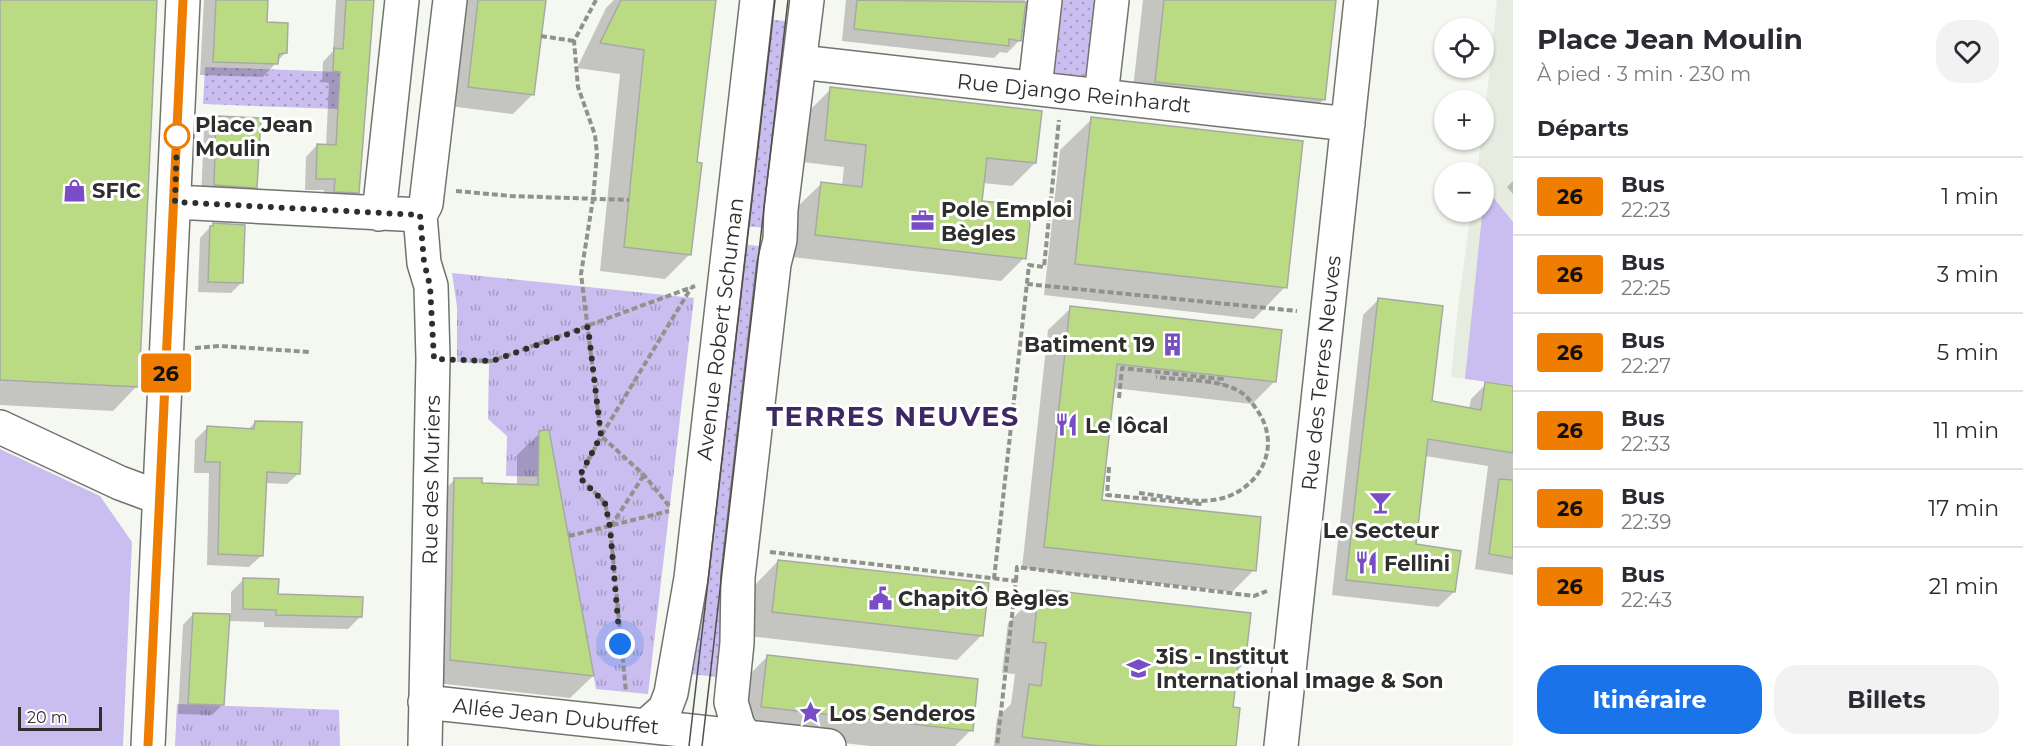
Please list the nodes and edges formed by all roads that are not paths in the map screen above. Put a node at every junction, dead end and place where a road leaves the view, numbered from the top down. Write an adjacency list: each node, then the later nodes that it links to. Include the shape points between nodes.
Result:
1 (183, 0): 13 (street)
2 (402, 0): 14 (street)
3 (450, 0): 15 (street, Rue des Muriers, via 426,204)
4 (757, 0): 19 (street, Avenue Robert Schuman, via 691,578 665,709)
5 (807, 0): 9 (street)
6 (1045, 0): 10 (street)
7 (1112, 0): 11 (street)
8 (1361, 0): 12 (street, Rue des Terres Neuves)
9 (800, 62): 10 (street, Rue Django Reinhardt); 20 (street, via 738,577 731,702 738,726)
10 (1035, 88): 11 (street, Rue Django Reinhardt)
11 (1101, 96): 12 (street, Rue Django Reinhardt)
12 (1348, 123): 24 (street, Rue des Terres Neuves)
13 (175, 202): 14 (street); 17 (street)
14 (379, 214): 15 (street)
15 (420, 215): 18 (street, Rue des Muriers, via 430,286 434,359)
16 (0, 427): 17 (street, via 120,483)
17 (160, 494): 21 (street)
18 (425, 702): 19 (street, Allée Jean Dubuffet); 22 (street, Rue des Muriers)
19 (638, 712): 20 (street, Allée Jean Dubuffet)
20 (746, 737): 23 (street, Allée Jean Dubuffet)
21 (148, 746)
22 (424, 746)
23 (829, 746)
24 (1281, 746)

